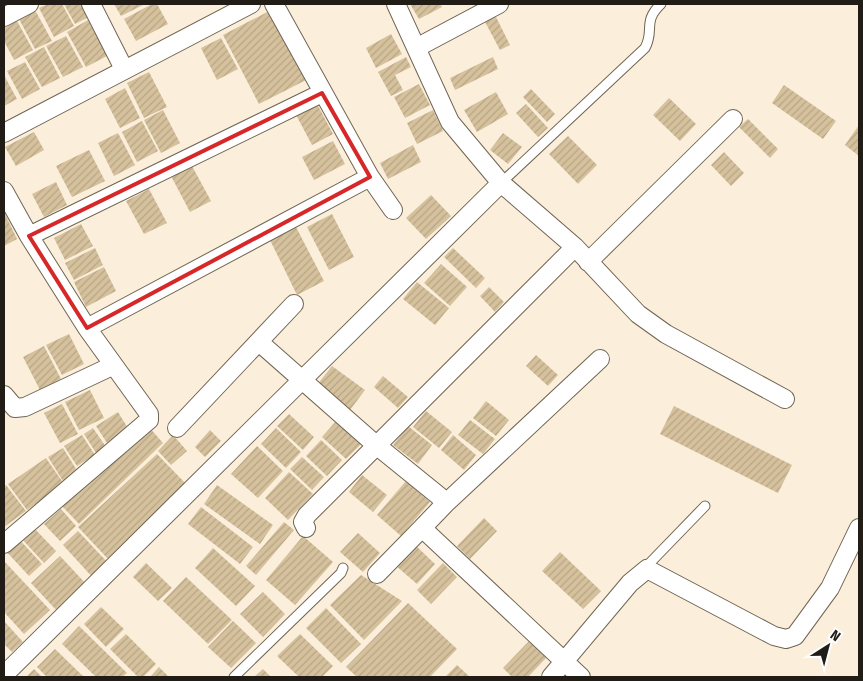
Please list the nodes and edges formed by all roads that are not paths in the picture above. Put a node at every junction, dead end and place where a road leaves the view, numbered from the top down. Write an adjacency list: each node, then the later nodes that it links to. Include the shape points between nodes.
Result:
1 (29, 4): 9 (street)
2 (91, 4): 11 (street)
3 (251, 4): 8 (street)
4 (274, 4): 12 (street)
5 (396, 4): 10 (street)
6 (499, 4): 10 (street)
7 (661, 4): 16 (lane, via 649,20 650,39 645,48)
8 (226, 10): 11 (street)
9 (4, 17)
10 (416, 48): 16 (street, via 450,122)
11 (124, 69): 14 (street)
12 (322, 93): 15 (street); 19 (street)
13 (733, 119): 21 (street)
14 (4, 133)
15 (370, 177): 18 (street); 23 (street)
16 (501, 183): 20 (street); 27 (street)
17 (4, 193): 19 (street)
18 (393, 210)
19 (29, 236): 23 (street)
20 (575, 247): 21 (street); 31 (street)
21 (588, 262): 29 (street, via 618,295 666,334)
22 (294, 304): 24 (street)
23 (87, 328): 26 (street)
24 (259, 342): 27 (street); 30 (street)
25 (600, 359): 32 (street)
26 (112, 366): 28 (street, via 25,407 15,408); 37 (street, via 149,414 149,420)
27 (302, 379): 31 (street); 42 (street)
28 (4, 395)
29 (785, 399)
30 (177, 428)
31 (376, 445): 32 (street); 34 (street, via 307,515 303,522)
32 (445, 504): 35 (street)
33 (704, 506): 39 (lane)
34 (306, 528)
35 (422, 528): 40 (street); 41 (street)
36 (859, 531): 39 (street, via 830,588 803,628 786,639 774,636 650,570)
37 (4, 544)
38 (343, 568): 43 (lane)
39 (643, 570): 41 (street)
40 (378, 574)
41 (565, 663): 44 (street); 45 (street)
42 (4, 675)
43 (234, 677)
44 (551, 677)
45 (581, 677)

